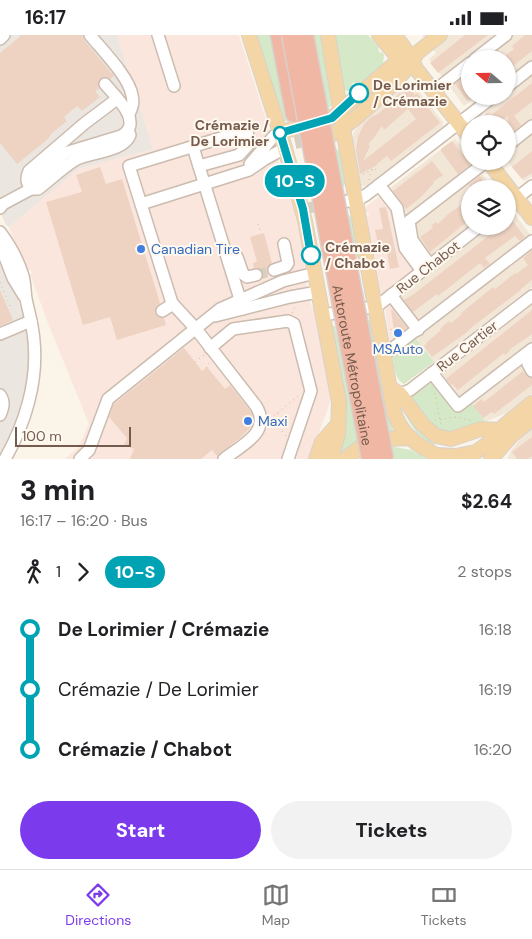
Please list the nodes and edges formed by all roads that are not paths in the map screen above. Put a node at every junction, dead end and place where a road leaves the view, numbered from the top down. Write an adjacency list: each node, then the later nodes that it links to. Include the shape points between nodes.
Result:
1 (4, 35): 13 (street)
2 (90, 35): 25 (street, via 130,88 133,106)
3 (158, 35): 20 (street)
4 (249, 35): 31 (main road)
5 (279, 35): 31 (highway)
6 (290, 35): 57 (highway, Autoroute Métropolitaine, bridge)
7 (305, 35): 96 (highway, Autoroute Métropolitaine, bridge)
8 (328, 35): 24 (main road)
9 (379, 35): 15 (main road, via 395,54)
10 (394, 35): 15 (main road)
11 (440, 35): 15 (main road)
12 (506, 35): 14 (street)
13 (0, 39)
14 (487, 50)
15 (411, 61): 21 (main road); 24 (main road, via 392,65); 30 (main road, via 400,76)
16 (532, 67): 18 (street)
17 (461, 70): 21 (street)
18 (516, 80)
19 (105, 84): 22 (street)
20 (174, 86)
21 (434, 91): 27 (main road)
22 (117, 99): 25 (street); 40 (street, via 29,171 26,180)
23 (483, 105): 27 (street)
24 (340, 111): 26 (main road); 30 (main road)
25 (129, 114): 40 (street, via 131,123 128,130 65,153 36,178)
26 (328, 119)
27 (459, 124): 29 (main road); 38 (street)
28 (532, 126): 33 (street)
29 (461, 127)
30 (343, 128): 32 (main road); 42 (main road)
31 (289, 133): 37 (street, via 249,171); 55 (main road); 57 (highway, bridge, via 314,221)
32 (330, 135)
33 (516, 139)
34 (193, 147): 35 (street); 35 (street, via 247,130 249,144 240,154); 44 (street, via 129,166)
35 (199, 167): 37 (street)
36 (475, 170): 53 (street, via 409,221 412,240)
37 (205, 185): 44 (street); 63 (street)
38 (374, 185): 42 (street, via 363,197); 53 (street, via 397,208 405,248)
39 (532, 186): 41 (street)
40 (31, 189): 43 (street)
41 (516, 198)
42 (350, 201): 64 (main road)
43 (1, 203)
44 (141, 204): 62 (street)
45 (516, 204): 46 (main road)
46 (532, 218)
47 (0, 232): 61 (street, via 11,247 23,277)
48 (468, 235): 53 (street, Rue Chabot)
49 (532, 241): 69 (street)
50 (0, 244): 61 (street, via 13,278)
51 (284, 244): 54 (street, via 288,263)
52 (237, 257): 56 (street, via 243,274 247,277)
53 (426, 268): 59 (street, Rue Chabot)
54 (274, 270)
55 (317, 272): 58 (main road); 63 (street, via 283,281)
56 (256, 275)
57 (336, 278): 86 (highway, Autoroute Métropolitaine, bridge)
58 (321, 292): 63 (street); 66 (main road)
59 (391, 295): 64 (street, Rue Chabot); 69 (street)
60 (532, 296): 76 (street, Rue Cartier)
61 (26, 299): 67 (street)
62 (173, 304): 65 (street); 68 (street)
63 (241, 304): 68 (street, via 220,309)
64 (371, 307): 66 (street); 73 (main road)
65 (162, 311)
66 (323, 315): 82 (main road, via 338,395)
67 (31, 321): 70 (street); 89 (street, via 35,350 30,393 21,427)
68 (196, 329): 72 (street); 90 (street, via 108,399 89,450)
69 (418, 330): 73 (street)
70 (0, 334)
71 (532, 349): 76 (street, via 458,406)
72 (208, 350): 91 (street, via 256,406 261,418 258,432); 92 (street, via 236,329 288,321 294,324 312,391)
73 (385, 354): 77 (main road)
74 (532, 356): 75 (street, via 528,364)
75 (532, 371)
76 (432, 373): 77 (street, Rue Cartier, via 410,390)
77 (395, 391): 83 (main road, via 423,425 440,437 454,438 481,429); 84 (main road, via 396,417)
78 (0, 395): 80 (street, via 3,401)
79 (532, 403): 83 (main road)
80 (0, 415)
81 (532, 419): 87 (main road, via 513,434)
82 (339, 423): 93 (main road, via 322,442); 94 (main road)
83 (500, 430): 88 (main road, via 486,445 470,454)
84 (411, 438): 85 (main road); 88 (main road)
85 (388, 439)
86 (366, 453): 95 (main road)
87 (495, 456)
88 (438, 457)
89 (5, 459)
90 (80, 459)
91 (224, 459)
92 (288, 459)
93 (316, 459)
94 (332, 459)
95 (345, 459)
96 (384, 459)

